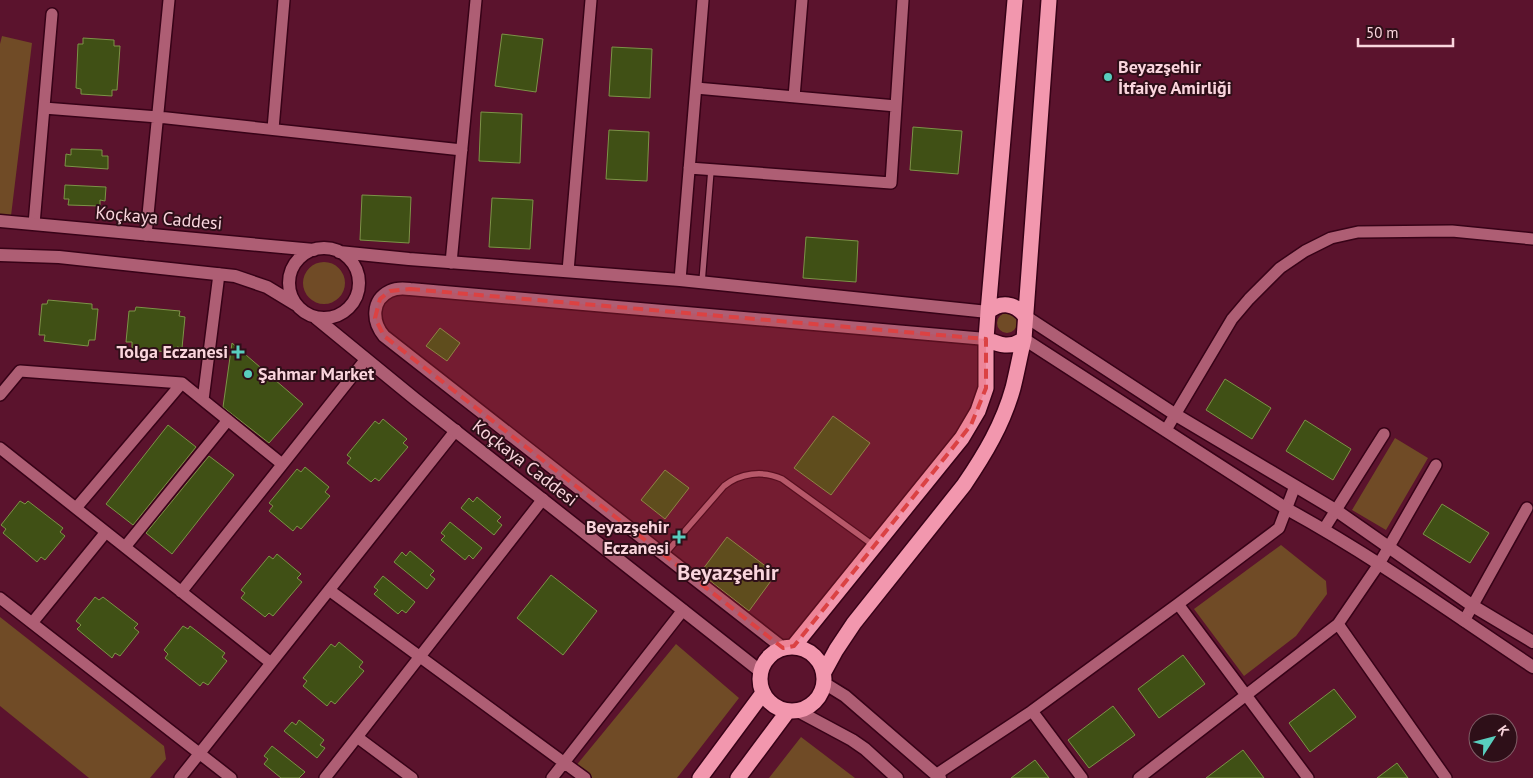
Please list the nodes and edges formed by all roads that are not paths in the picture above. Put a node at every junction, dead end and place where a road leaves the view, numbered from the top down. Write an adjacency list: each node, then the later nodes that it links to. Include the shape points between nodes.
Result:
1 (168, 0): 15 (street)
2 (284, 0): 16 (street)
3 (476, 0): 17 (street)
4 (591, 0): 28 (street)
5 (703, 0): 11 (street)
6 (802, 0): 12 (street)
7 (903, 0): 13 (street)
8 (1015, 0): 35 (highway)
9 (1049, 0): 36 (highway)
10 (52, 14): 14 (street)
11 (696, 88): 12 (street); 18 (street)
12 (794, 97): 13 (street)
13 (896, 106): 19 (street, via 891,183)
14 (44, 108): 15 (street); 21 (street)
15 (158, 117): 16 (street); 22 (street)
16 (272, 129): 17 (street)
17 (462, 150): 27 (street)
18 (689, 168): 19 (street); 30 (street)
19 (711, 170): 31 (lane)
20 (0, 221): 21 (main road, Koçkaya Caddesi)
21 (34, 224): 22 (main road, Koçkaya Caddesi)
22 (146, 235): 24 (main road, Koçkaya Caddesi)
23 (1533, 239): 44 (street, via 1452,231 1358,232 1318,244 1280,268 1232,319)
24 (314, 250): 25 (main road); 33 (main road, via 299,258 290,272 289,289)
25 (339, 252): 27 (main road); 32 (main road, via 356,270)
26 (0, 255): 29 (main road, via 78,259)
27 (451, 263): 28 (main road)
28 (568, 271): 30 (main road)
29 (219, 274): 33 (main road, via 251,281); 43 (street)
30 (680, 280): 31 (main road)
31 (702, 282): 35 (main road)
32 (356, 297): 34 (main road); 37 (main road, via 341,314)
33 (295, 304): 37 (main road)
34 (375, 311): 38 (main road, via 385,294 410,288); 63 (main road, Koçkaya Caddesi, via 376,325 384,336)
35 (988, 312): 36 (highway, via 1008,304 1021,310); 38 (highway)
36 (1025, 316): 39 (highway); 44 (main road)
37 (316, 318): 40 (main road, Koçkaya Caddesi)
38 (986, 339): 39 (highway, via 1004,346); 60 (highway, via 986,388 978,412 962,438)
39 (1024, 339): 47 (main road); 80 (highway, via 1009,402 987,450 964,485 854,623 836,650)
40 (366, 359): 46 (main road, Koçkaya Caddesi); 50 (street)
41 (182, 382): 42 (street, via 20,371); 43 (street); 54 (street)
42 (0, 395)
43 (204, 400): 45 (street)
44 (1176, 415): 47 (street); 52 (main road)
45 (228, 420): 50 (street); 61 (street)
46 (456, 430): 53 (main road, Koçkaya Caddesi); 65 (street)
47 (1166, 430): 56 (main road)
48 (1384, 434): 57 (street)
49 (0, 448): 54 (street)
50 (282, 464): 66 (street)
51 (1436, 465): 62 (street)
52 (1295, 486): 56 (street); 57 (main road)
53 (543, 500): 70 (main road, Koçkaya Caddesi); 76 (street)
54 (76, 508): 59 (street)
55 (1527, 508): 69 (street)
56 (1287, 509): 58 (main road); 68 (street, via 1280,528)
57 (1336, 511): 58 (street); 62 (main road)
58 (1324, 529): 64 (main road)
59 (106, 532): 61 (street); 72 (street)
60 (875, 546): 63 (lane, via 782,479 759,473 732,480 724,486); 75 (highway)
61 (125, 547): 66 (street)
62 (1388, 547): 64 (street); 69 (main road)
63 (664, 555): 75 (main road, Koçkaya Caddesi)
64 (1378, 564): 71 (main road); 73 (street)
65 (329, 590): 76 (street); 77 (street)
66 (181, 592): 77 (street)
67 (0, 598): 72 (street)
68 (1178, 604): 82 (street); 83 (street)
69 (1473, 606): 71 (street); 74 (main road)
70 (682, 610): 79 (main road, Koçkaya Caddesi); 87 (street)
71 (1464, 621): 78 (main road)
72 (32, 623): 86 (street)
73 (1338, 624): 82 (street); 101 (street)
74 (1533, 642)
75 (789, 647): 79 (highway, via 773,652); 80 (highway, via 805,649 814,655 820,662)
76 (420, 657): 85 (street); 87 (street)
77 (271, 663): 86 (street)
78 (1533, 668)
79 (760, 670): 81 (highway)
80 (824, 677): 84 (highway, via 822,692 816,701); 88 (main road)
81 (763, 693): 84 (highway, via 778,708); 95 (highway)
82 (1247, 696): 99 (street); 100 (street)
83 (1032, 710): 88 (street); 98 (street)
84 (793, 711): 96 (highway); 97 (main road, via 852,740)
85 (357, 737): 91 (street); 92 (street)
86 (200, 753): 89 (street); 90 (street)
87 (564, 762): 93 (street); 94 (street)
88 (936, 777)
89 (180, 778)
90 (231, 778)
91 (325, 778)
92 (412, 778)
93 (552, 778)
94 (585, 778)
95 (700, 778)
96 (738, 778)
97 (897, 778)
98 (1082, 778)
99 (1139, 778)
100 (1308, 778)
101 (1446, 778)

